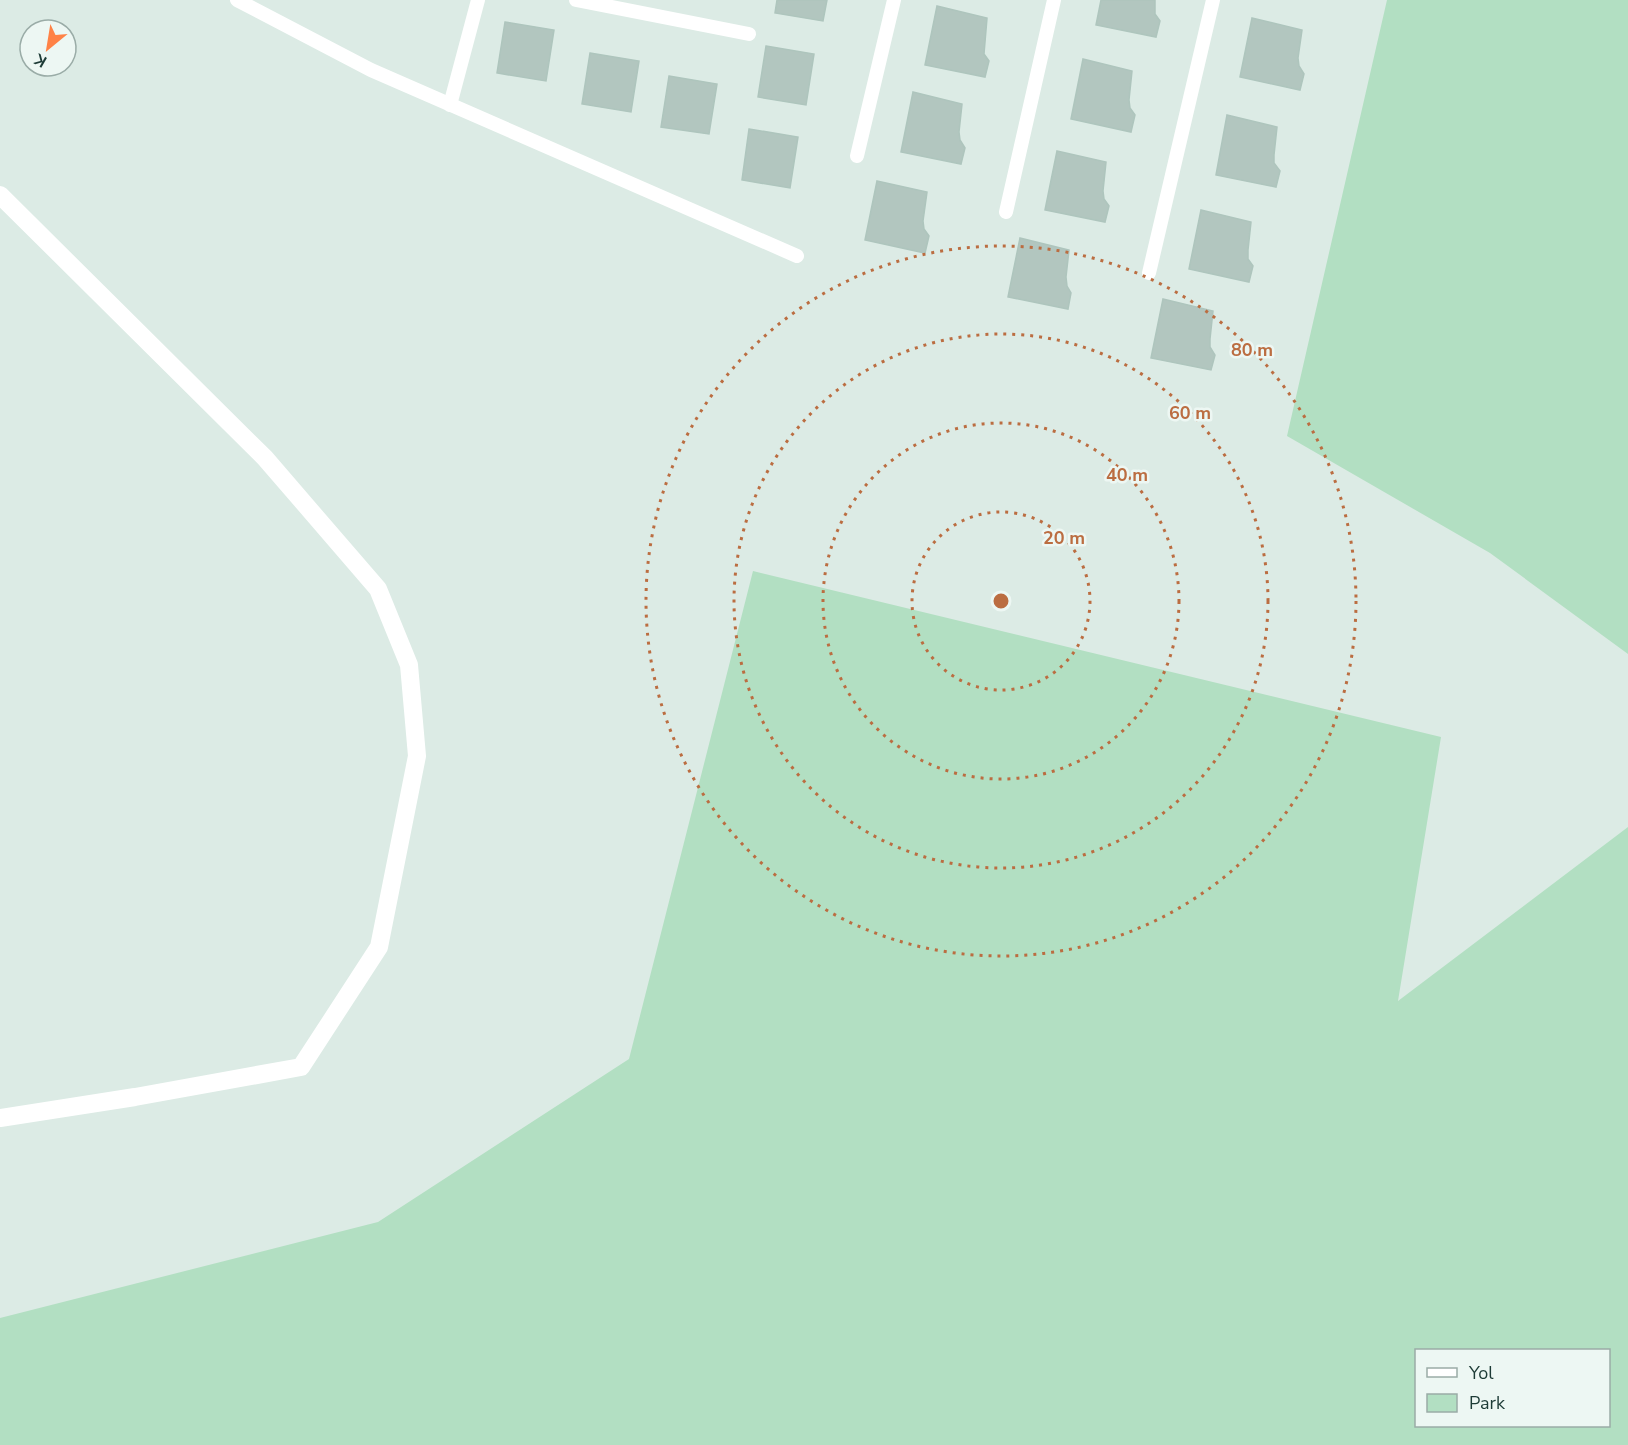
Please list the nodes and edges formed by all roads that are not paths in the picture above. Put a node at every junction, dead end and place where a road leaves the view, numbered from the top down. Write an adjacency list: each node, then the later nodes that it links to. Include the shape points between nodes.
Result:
1 (237, 0): 8 (lane, via 371,70)
2 (478, 0): 8 (lane)
3 (576, 0): 7 (lane)
4 (894, 0): 9 (lane)
5 (1054, 0): 11 (lane)
6 (1213, 0): 13 (lane)
7 (749, 34)
8 (450, 105): 12 (lane)
9 (857, 156)
10 (0, 195): 14 (street, via 265,458 378,589 409,665 417,756 379,947 301,1066)
11 (1006, 212)
12 (797, 256)
13 (1149, 273)
14 (0, 1118)

